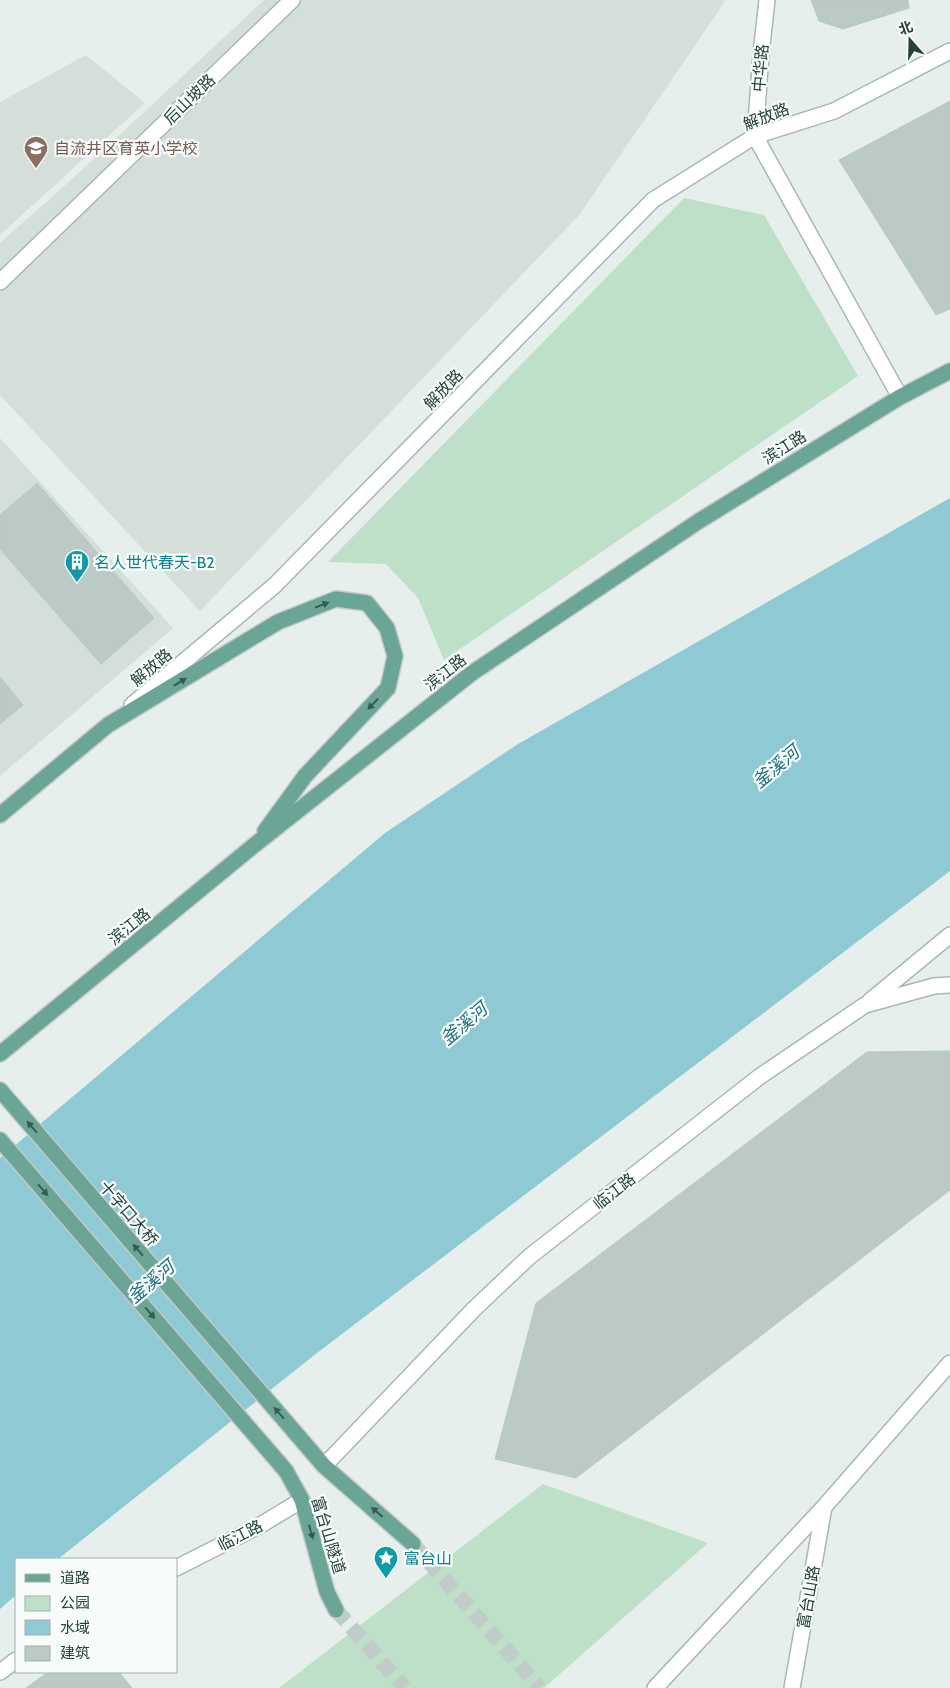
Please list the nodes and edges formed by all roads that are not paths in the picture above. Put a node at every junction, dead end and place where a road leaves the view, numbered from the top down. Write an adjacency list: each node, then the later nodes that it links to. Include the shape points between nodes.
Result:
1 (292, 0): 5 (street, 后山坡路)
2 (768, 0): 4 (street, 中华路)
3 (950, 51): 4 (street, 解放路, via 834,111)
4 (755, 136): 7 (street); 8 (street, 解放路, via 653,200 275,585)
5 (0, 282)
6 (950, 371): 7 (main road, 滨江路)
7 (900, 397): 10 (main road, 滨江路, via 700,520 472,673)
8 (108, 725): 9 (main road, 解放路); 10 (main road, one-way to 10, via 278,622 336,599 367,603 387,628 395,656 388,688 305,776)
9 (0, 815)
10 (252, 847): 14 (main road, 滨江路)
11 (950, 935): 13 (street)
12 (950, 985): 13 (street, 临江路, via 934,986)
13 (865, 1005): 19 (street, 临江路, via 759,1077 529,1257 474,1309)
14 (0, 1054)
15 (0, 1090): 18 (main road, 十字口大桥, one-way to 15)
16 (0, 1140): 20 (main road, 富台山隧道, one-way to 20, via 286,1471)
17 (950, 1363): 21 (street)
18 (311, 1450): 19 (main road, 富台山隧道)
19 (324, 1466): 22 (main road, 富台山隧道, one-way to 19)
20 (302, 1500): 23 (street, 临江路); 24 (main road, 富台山隧道, one-way to 24, via 327,1592)
21 (824, 1507): 27 (street); 28 (street, 富台山路)
22 (413, 1544)
23 (178, 1567)
24 (336, 1610)
25 (15, 1661): 26 (street)
26 (0, 1672)
27 (655, 1688)
28 (792, 1688)

